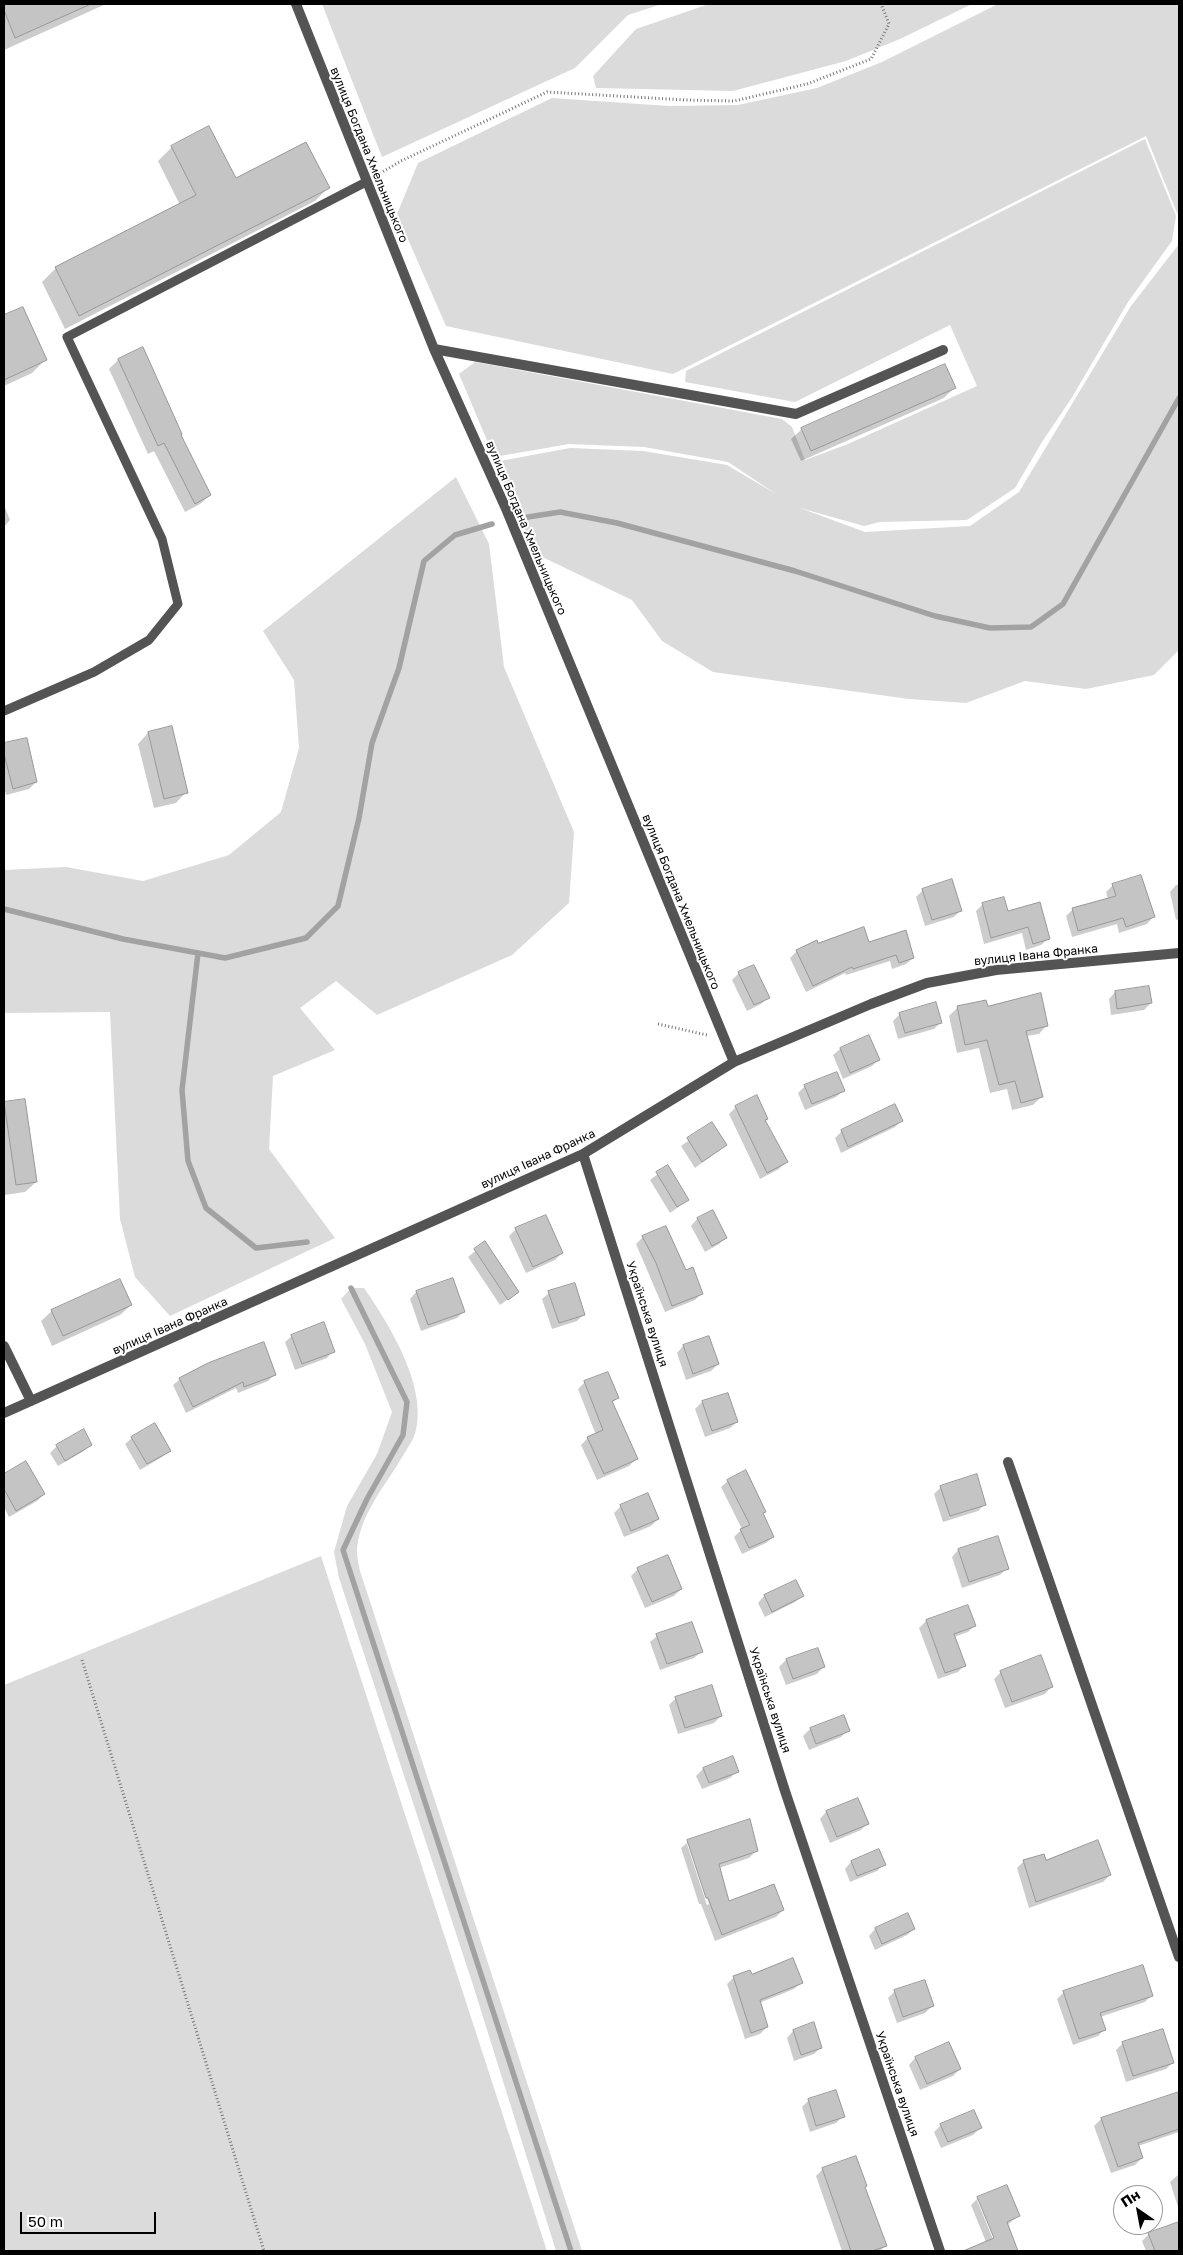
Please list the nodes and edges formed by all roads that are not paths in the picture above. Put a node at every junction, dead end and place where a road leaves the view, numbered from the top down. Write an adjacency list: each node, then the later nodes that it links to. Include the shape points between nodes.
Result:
1 (296, 4): 2 (street, вулиця Богдана Хмельницького)
2 (366, 182): 3 (street, вулиця Богдана Хмельницького); 5 (lane, via 67,336 162,539 178,604 149,640 94,672)
3 (434, 349): 4 (street, via 796,414); 7 (street, вулиця Богдана Хмельницького, via 507,511)
4 (943, 350)
5 (4, 710)
6 (1179, 953): 7 (street, вулиця Івана Франка, via 996,970 928,983 835,1018)
7 (734, 1062): 8 (street, вулиця Івана Франка)
8 (583, 1154): 10 (street, вулиця Івана Франка); 14 (street, Українська вулиця, via 786,1792)
9 (4, 1346): 10 (street)
10 (31, 1401): 11 (street, вулиця Івана Франка)
11 (4, 1414)
12 (1008, 1462): 13 (street)
13 (1179, 1957)
14 (940, 2251)

